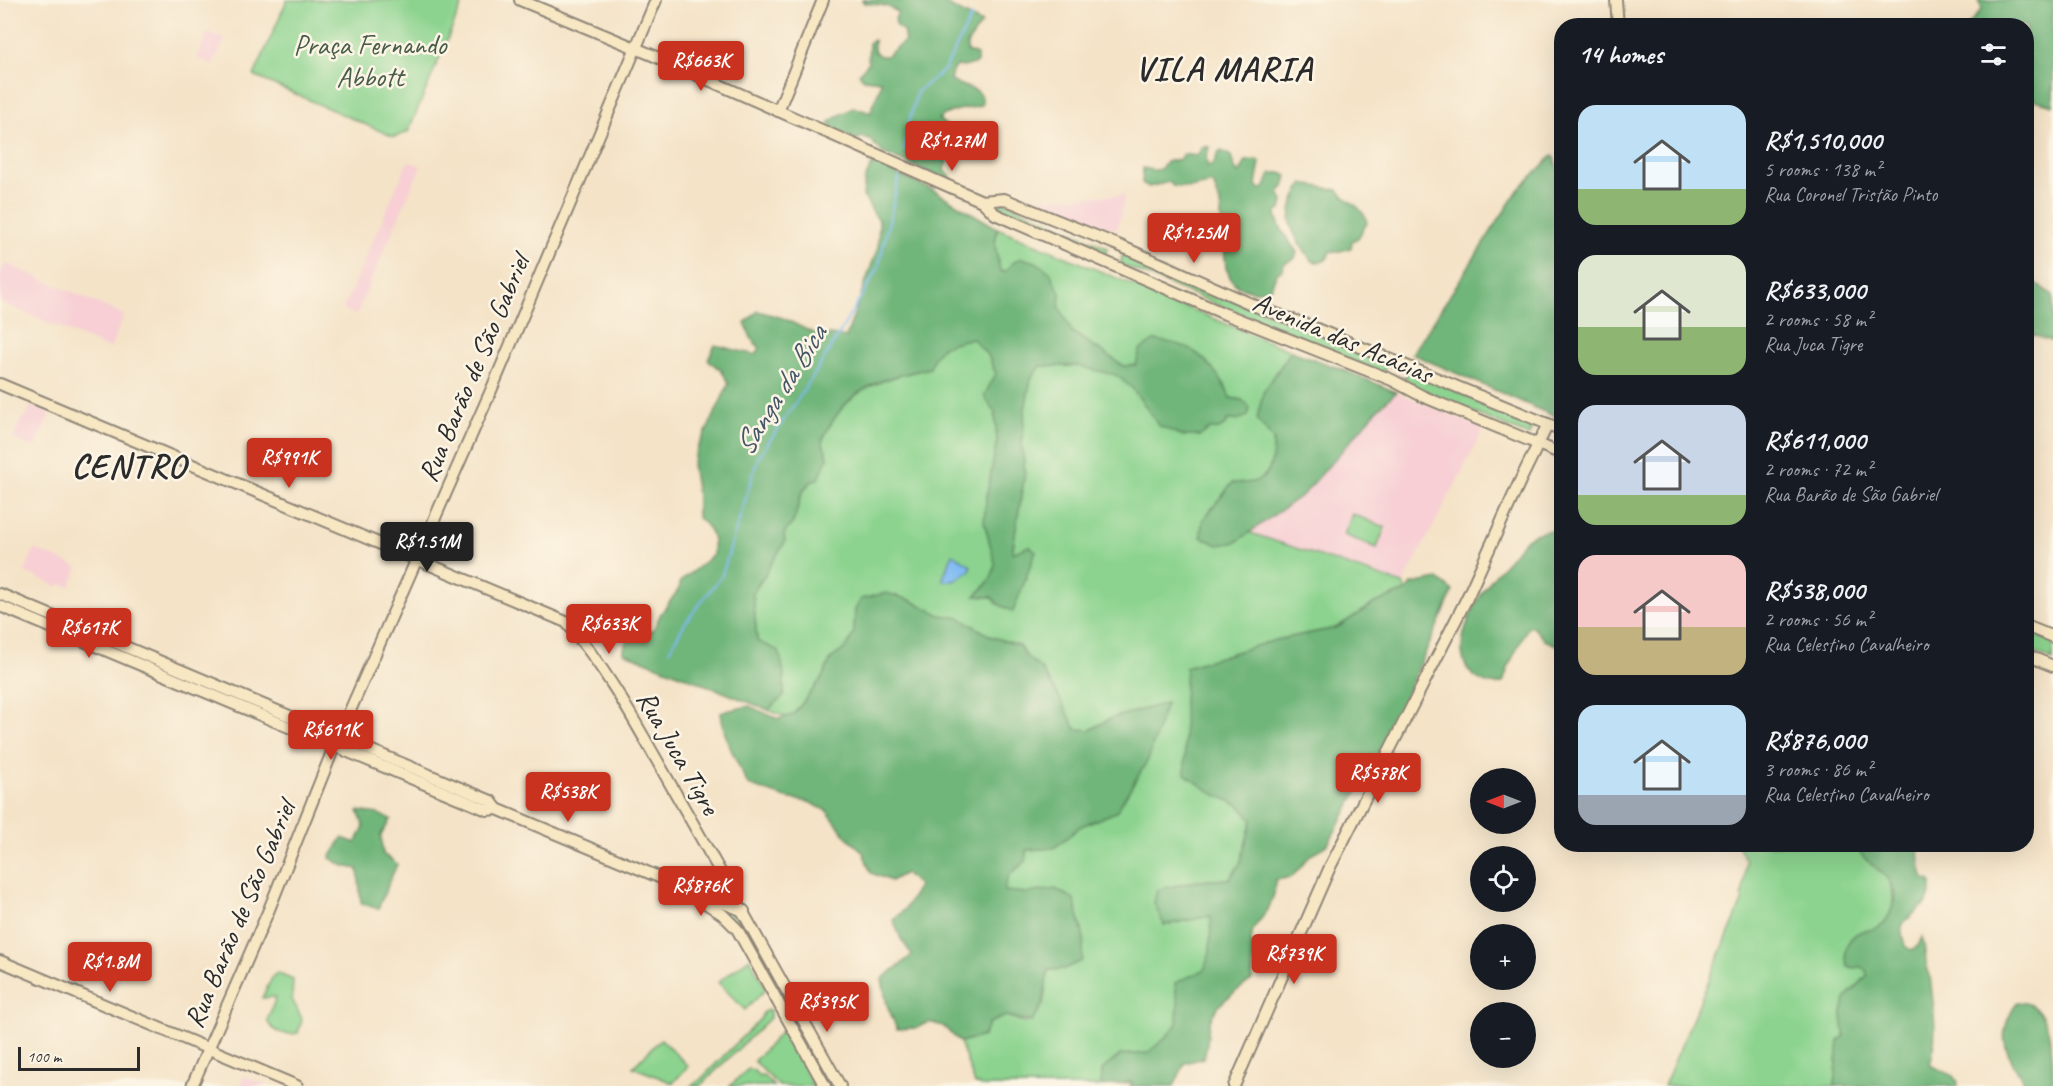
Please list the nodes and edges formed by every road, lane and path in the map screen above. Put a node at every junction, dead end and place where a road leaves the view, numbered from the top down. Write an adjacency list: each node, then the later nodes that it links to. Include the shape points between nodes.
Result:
1 (520, 0): 6 (main road)
2 (656, 0): 6 (main road, Rua Barão de São Gabriel)
3 (823, 0): 7 (main road)
4 (1616, 0): 5 (main road)
5 (1617, 18)
6 (635, 48): 7 (main road); 13 (main road, Rua Barão de São Gabriel)
7 (778, 111): 8 (main road)
8 (982, 201): 11 (main road, Avenida das Acácias, via 995,214 1422,396); 11 (main road, Avenida das Acácias, via 1004,199 1118,245 1307,325)
9 (0, 384): 13 (main road)
10 (1554, 432): 11 (main road, Avenida das Acácias)
11 (1543, 434): 12 (main road, Avenida das Acácias); 29 (main road, via 1467,598 1330,867)
12 (1554, 446)
13 (417, 559): 20 (main road, Rua Barão de São Gabriel); 22 (main road, Rua Juca Tigre, via 566,622 626,707)
14 (0, 594): 20 (main road, via 315,726)
15 (0, 606): 20 (main road)
16 (2034, 629): 17 (main road)
17 (2053, 637)
18 (2034, 658): 19 (main road)
19 (2053, 666)
20 (337, 743): 21 (main road, via 487,810 497,809); 24 (main road, Rua Barão de São Gabriel)
21 (680, 886): 22 (main road); 27 (main road, via 737,929)
22 (744, 911): 28 (main road, Rua Juca Tigre)
23 (0, 962): 24 (main road)
24 (208, 1049): 25 (main road, Rua Barão de São Gabriel); 26 (main road)
25 (192, 1086)
26 (297, 1086)
27 (825, 1086)
28 (840, 1086)
29 (1234, 1086)

